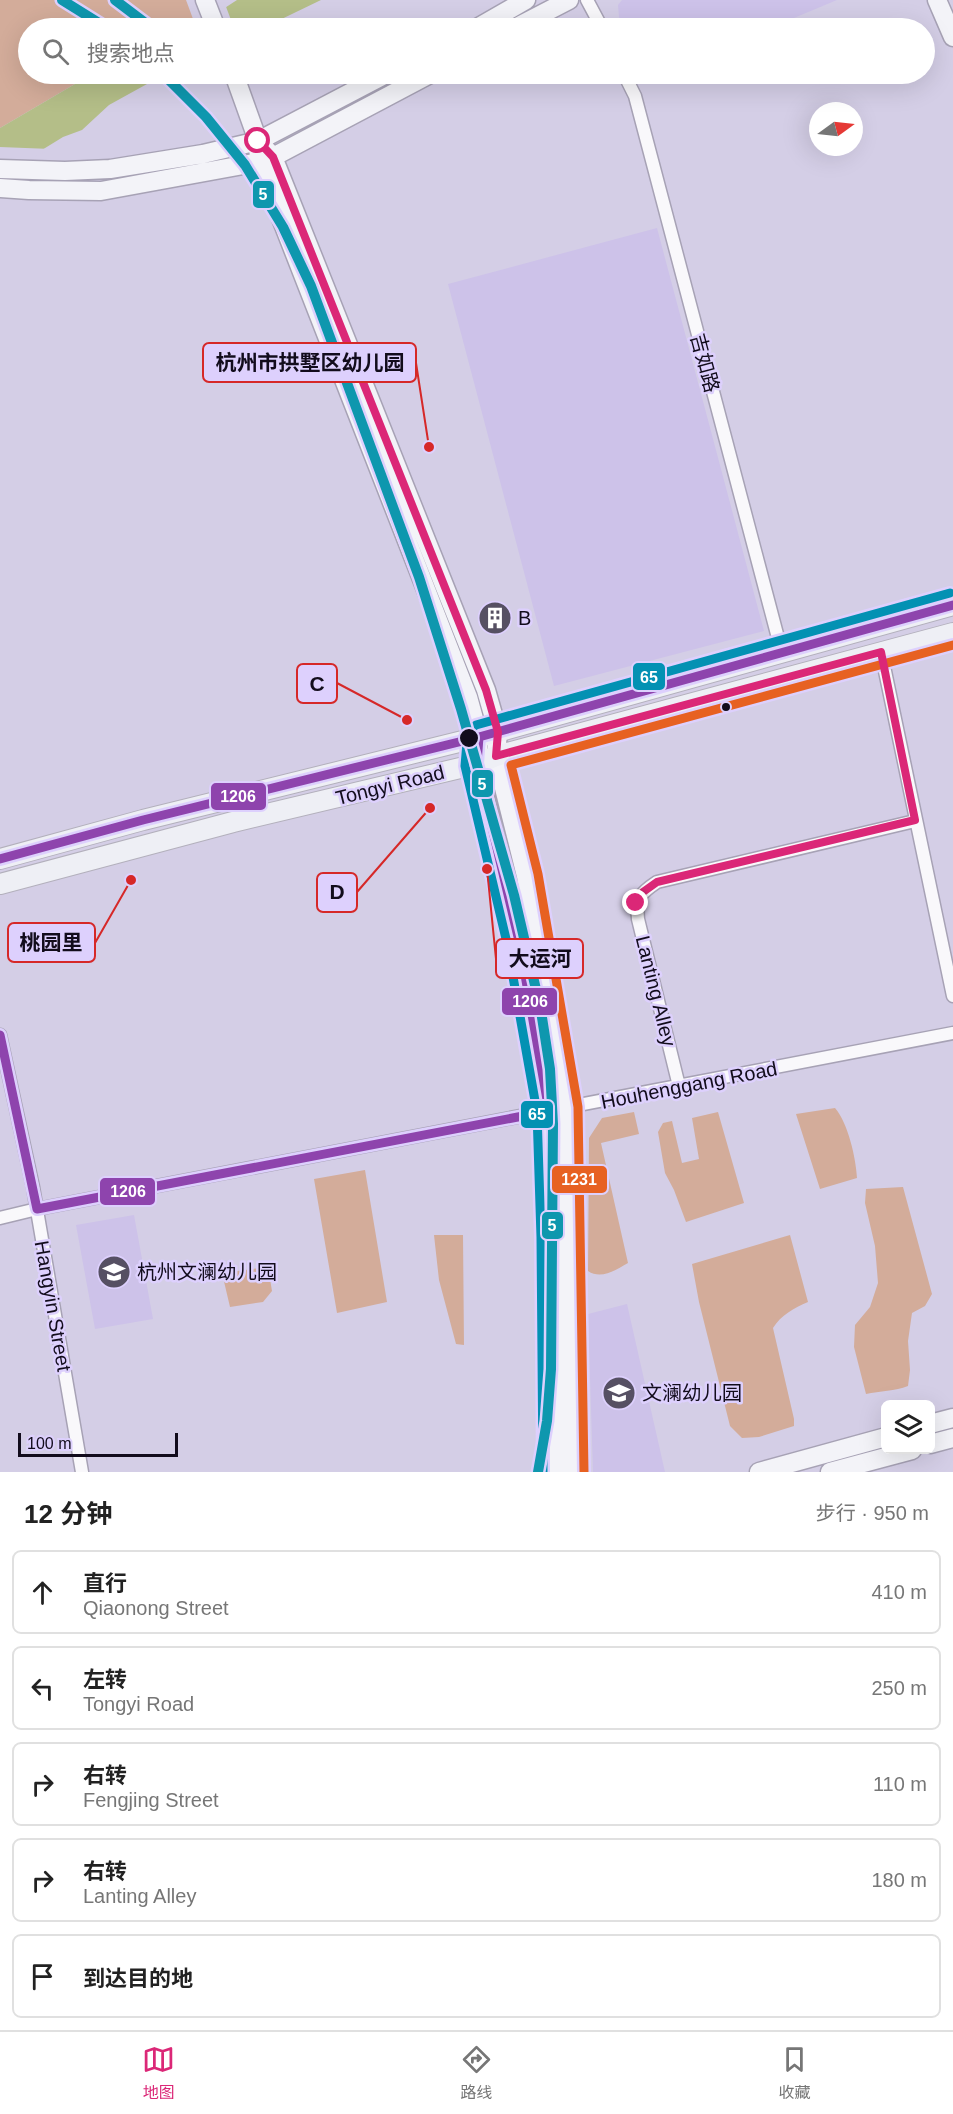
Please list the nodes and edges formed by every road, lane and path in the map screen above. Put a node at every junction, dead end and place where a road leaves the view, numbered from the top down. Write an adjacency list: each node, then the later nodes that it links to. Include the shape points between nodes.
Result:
1 (205, 0): 6 (street)
2 (526, 0): 7 (street)
3 (569, 0): 8 (street)
4 (587, 0): 9 (street)
5 (938, 0): 10 (street)
6 (212, 18)
7 (494, 18)
8 (534, 18)
9 (597, 18)
10 (953, 37)
11 (238, 84): 15 (street)
12 (367, 84): 15 (street)
13 (411, 84): 16 (street)
14 (629, 84): 22 (street, 吉如路)
15 (258, 141): 16 (street); 17 (street, via 110,169)
16 (266, 160): 18 (street, via 101,191); 23 (street, via 486,690); 24 (street, via 468,697)
17 (0, 169)
18 (0, 188)
19 (953, 605): 22 (main road, Tongyi Road)
20 (953, 633): 21 (main road, Tongyi Road)
21 (881, 652): 25 (main road, Tongyi Road); 27 (street)
22 (782, 653): 23 (main road, Tongyi Road)
23 (498, 732): 24 (main road, Tongyi Road); 25 (street)
24 (479, 737): 26 (street); 28 (main road, Tongyi Road)
25 (496, 756): 26 (main road, Tongyi Road); 34 (street, via 526,876)
26 (477, 764): 29 (main road, Tongyi Road, via 233,822); 34 (street)
27 (915, 820): 30 (street); 33 (street, Lanting Alley, via 657,882 643,892 636,903 638,919)
28 (0, 859)
29 (0, 884)
30 (953, 996)
31 (953, 1033): 33 (street, Houhenggang Road)
32 (0, 1035): 35 (street, Hangyin Street)
33 (679, 1086): 34 (street, Houhenggang Road)
34 (558, 1110): 35 (street, Houhenggang Road); 44 (street, via 553,1237); 45 (street)
35 (37, 1209): 36 (street, Houhenggang Road); 43 (street, Hangyin Street)
36 (0, 1218)
37 (953, 1418): 38 (street)
38 (935, 1423)
39 (881, 1438): 46 (street)
40 (953, 1438): 41 (street)
41 (935, 1443)
42 (894, 1454): 47 (street)
43 (82, 1472)
44 (555, 1472)
45 (572, 1472)
46 (759, 1472)
47 (830, 1472)

